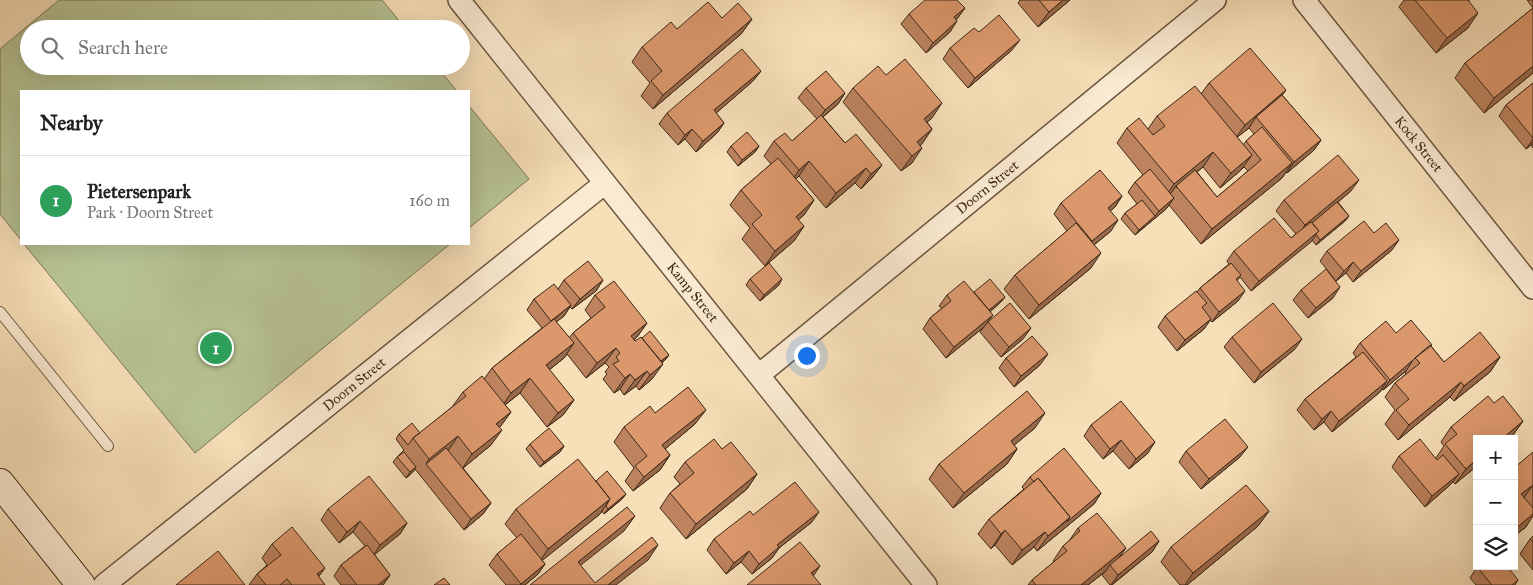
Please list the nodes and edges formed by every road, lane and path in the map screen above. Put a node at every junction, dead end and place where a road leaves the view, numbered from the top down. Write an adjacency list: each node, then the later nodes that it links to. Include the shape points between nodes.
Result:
1 (459, 0): 4 (street, Kamp Street)
2 (1215, 0): 7 (street, Doorn Street)
3 (1304, 0): 5 (street, Kock Street)
4 (605, 183): 7 (street, Kamp Street); 11 (street, Doorn Street)
5 (1533, 288)
6 (0, 312): 8 (lane)
7 (759, 375): 12 (street, Kamp Street)
8 (108, 446)
9 (0, 483): 10 (street)
10 (81, 585)
11 (104, 585)
12 (926, 585)

